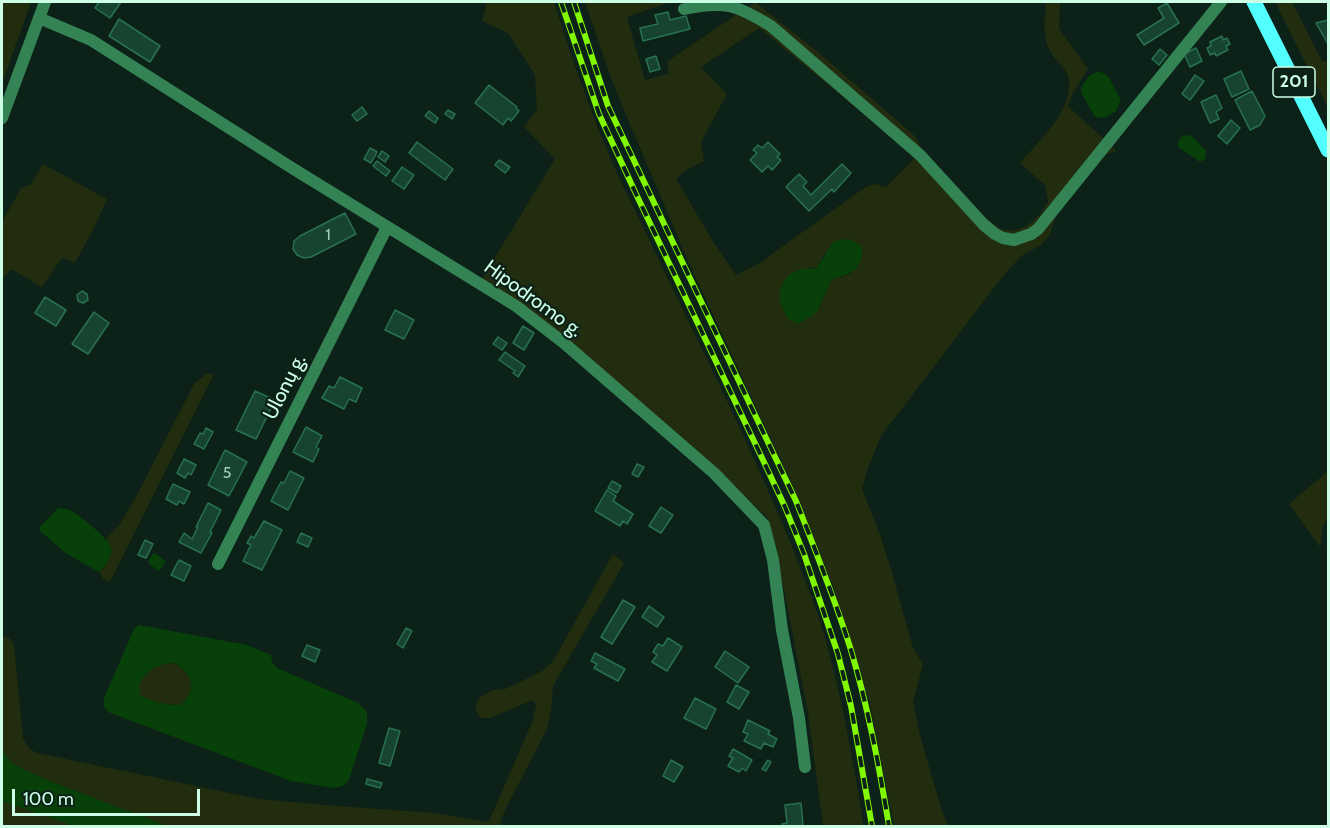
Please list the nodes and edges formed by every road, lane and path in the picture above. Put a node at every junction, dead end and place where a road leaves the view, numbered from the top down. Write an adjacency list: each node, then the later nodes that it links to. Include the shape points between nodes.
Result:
1 (45, 2): 5 (street)
2 (1221, 2): 4 (street, via 1038,229 1014,240 1003,238 984,225 920,154 771,26 747,11 725,4)
3 (1254, 2): 7 (main road, 201)
4 (684, 9)
5 (39, 18): 6 (street); 8 (street, Hipodromo g., via 91,40)
6 (2, 118)
7 (1329, 150)
8 (387, 227): 9 (street, Ulonų g.); 10 (street, Hipodromo g., via 516,306 564,343 714,473 764,525)
9 (219, 564)
10 (805, 767)

